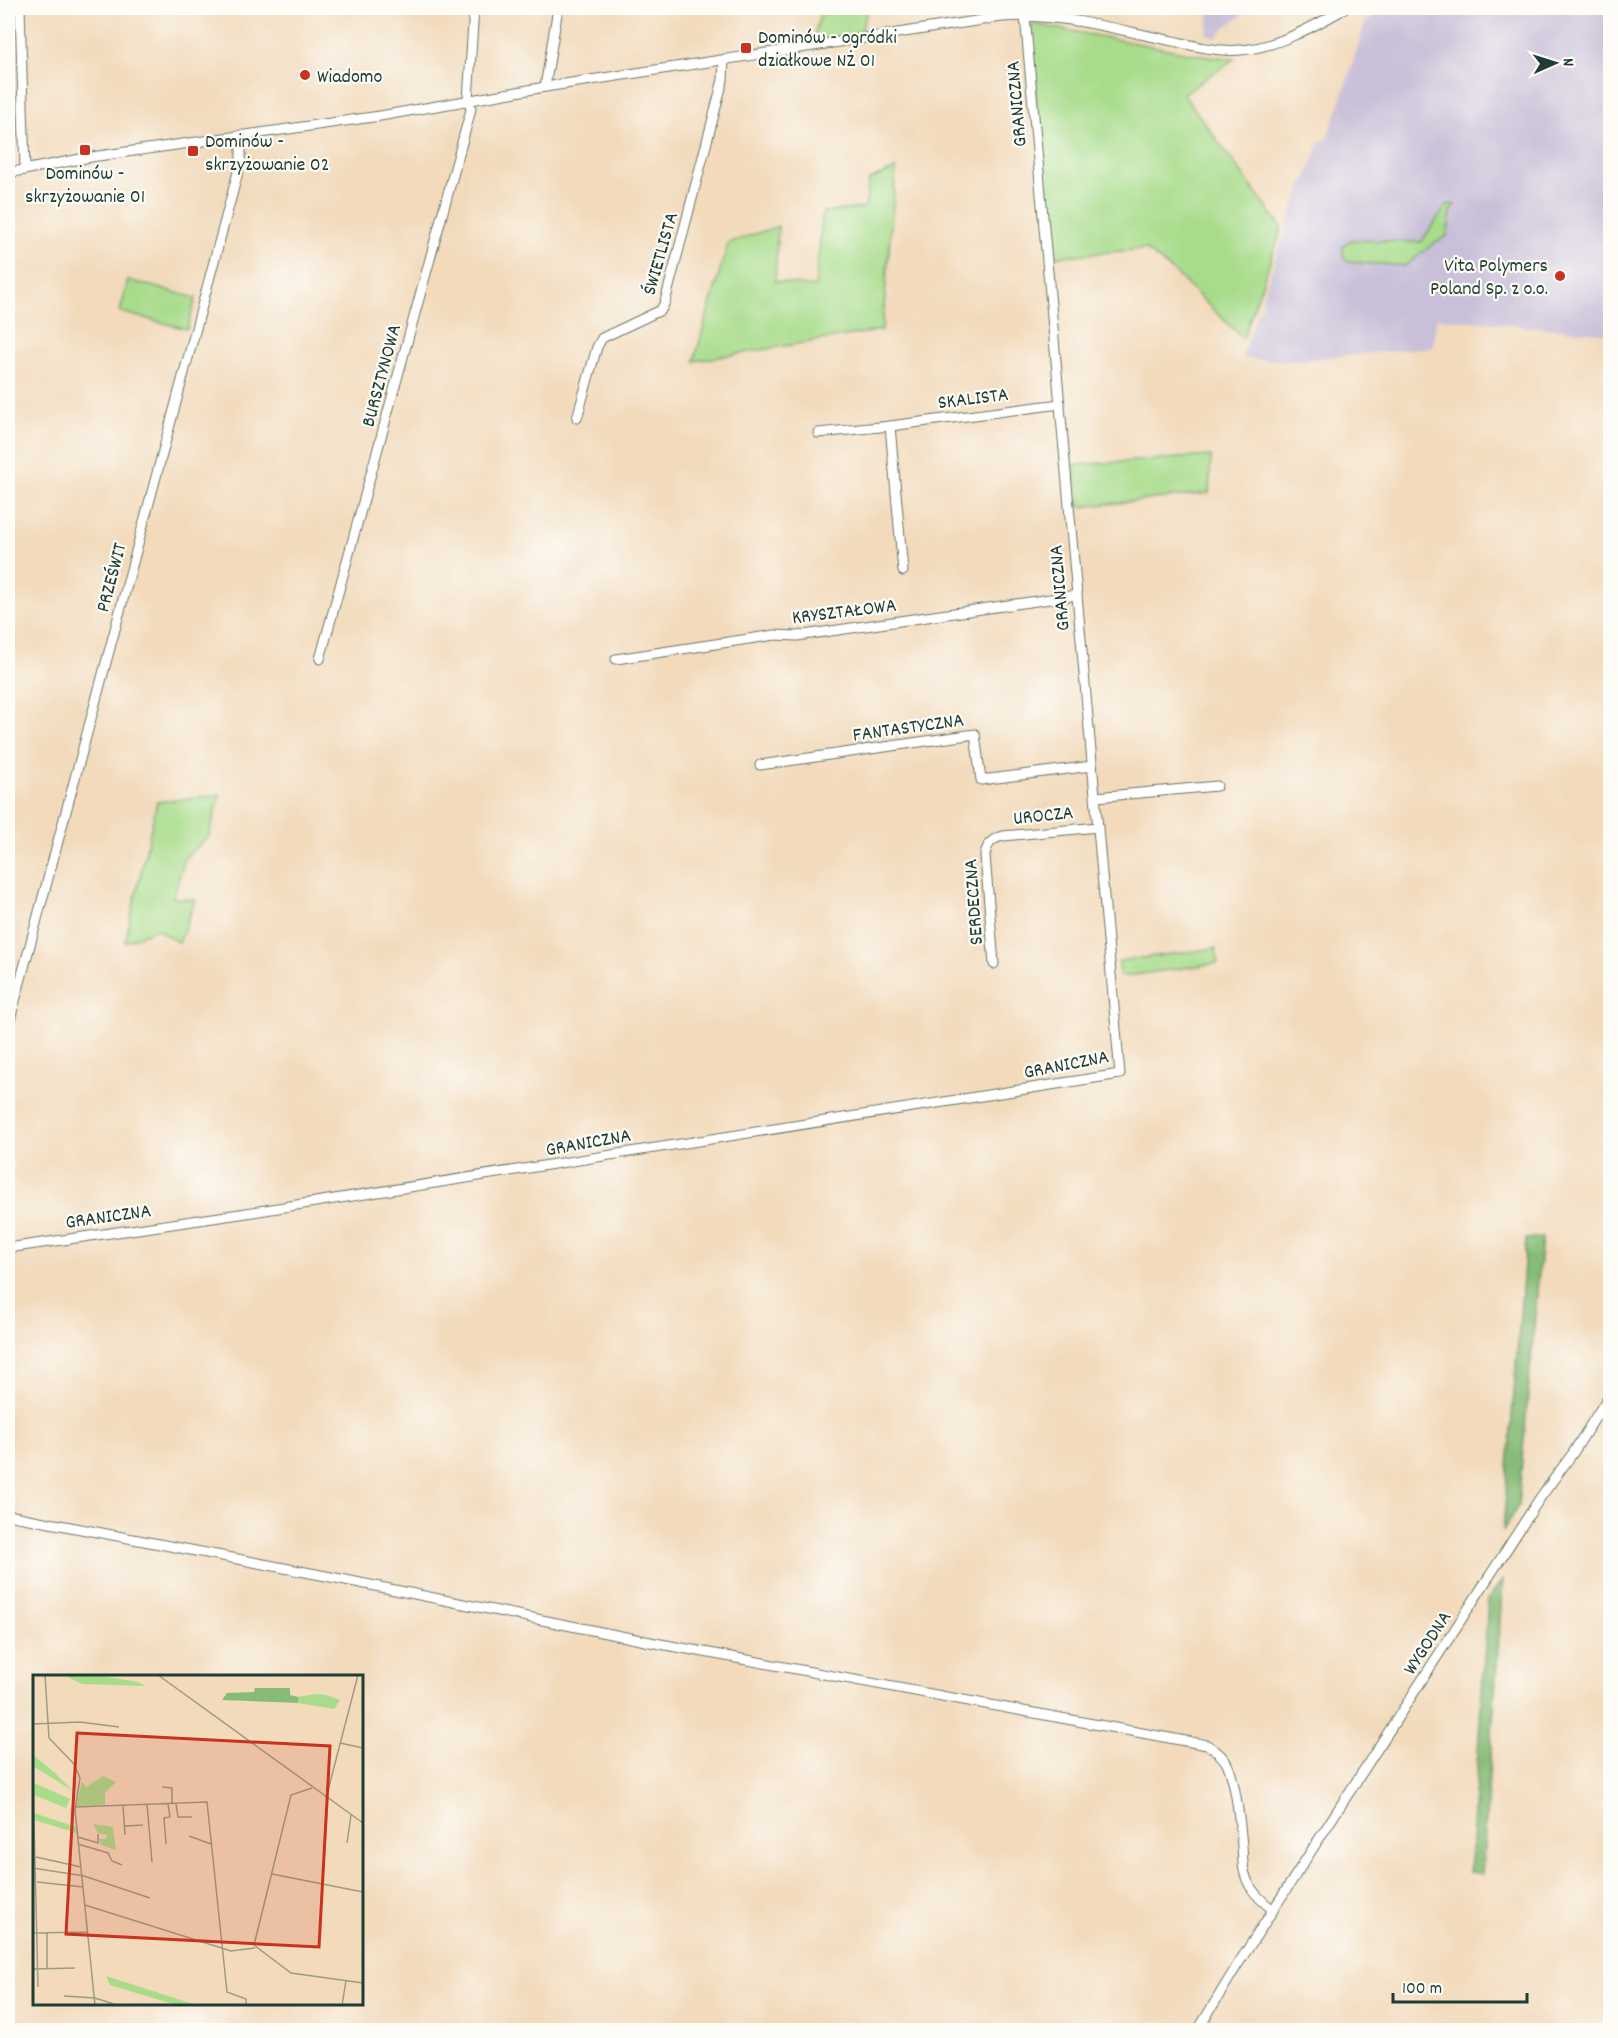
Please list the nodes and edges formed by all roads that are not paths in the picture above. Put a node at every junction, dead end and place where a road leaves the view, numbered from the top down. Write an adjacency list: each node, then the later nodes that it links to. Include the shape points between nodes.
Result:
1 (20, 8): 10 (street)
2 (474, 8): 8 (street, BURSZTYNOWA)
3 (558, 8): 7 (street)
4 (1346, 8): 5 (street, via 1286,38 1237,50)
5 (1025, 16): 6 (street); 12 (street, GRANICZNA)
6 (724, 60): 7 (street); 13 (street, ŚWIETLISTA, via 723,80 665,302 661,310 602,338)
7 (545, 87): 8 (street)
8 (468, 100): 9 (street); 18 (street, BURSZTYNOWA, via 469,117)
9 (241, 135): 10 (street); 27 (street, PRZEŚWIT, via 241,160)
10 (26, 170): 11 (street)
11 (8, 173)
12 (1060, 404): 14 (street, SKALISTA); 17 (street, GRANICZNA)
13 (577, 418)
14 (890, 426): 15 (street, SKALISTA); 16 (street)
15 (818, 433)
16 (903, 571)
17 (1077, 595): 19 (street, KRYSZTAŁOWA); 21 (street, GRANICZNA)
18 (320, 659)
19 (615, 659)
20 (760, 765): 21 (street, FANTASTYCZNA, via 975,734 981,780)
21 (1092, 766): 23 (street, GRANICZNA)
22 (1217, 786): 23 (street)
23 (1096, 797): 24 (street, GRANICZNA)
24 (1098, 827): 25 (street, UROCZA); 28 (street, GRANICZNA, via 1120,1074)
25 (993, 839): 26 (street, SERDECZNA, via 985,856)
26 (994, 964)
27 (8, 1027)
28 (8, 1248)
29 (1611, 1394): 31 (street, WYGODNA)
30 (8, 1515): 31 (street, via 655,1643 1207,1745 1229,1768 1245,1874 1258,1898)
31 (1273, 1910): 32 (street, WYGODNA)
32 (1199, 2030)

